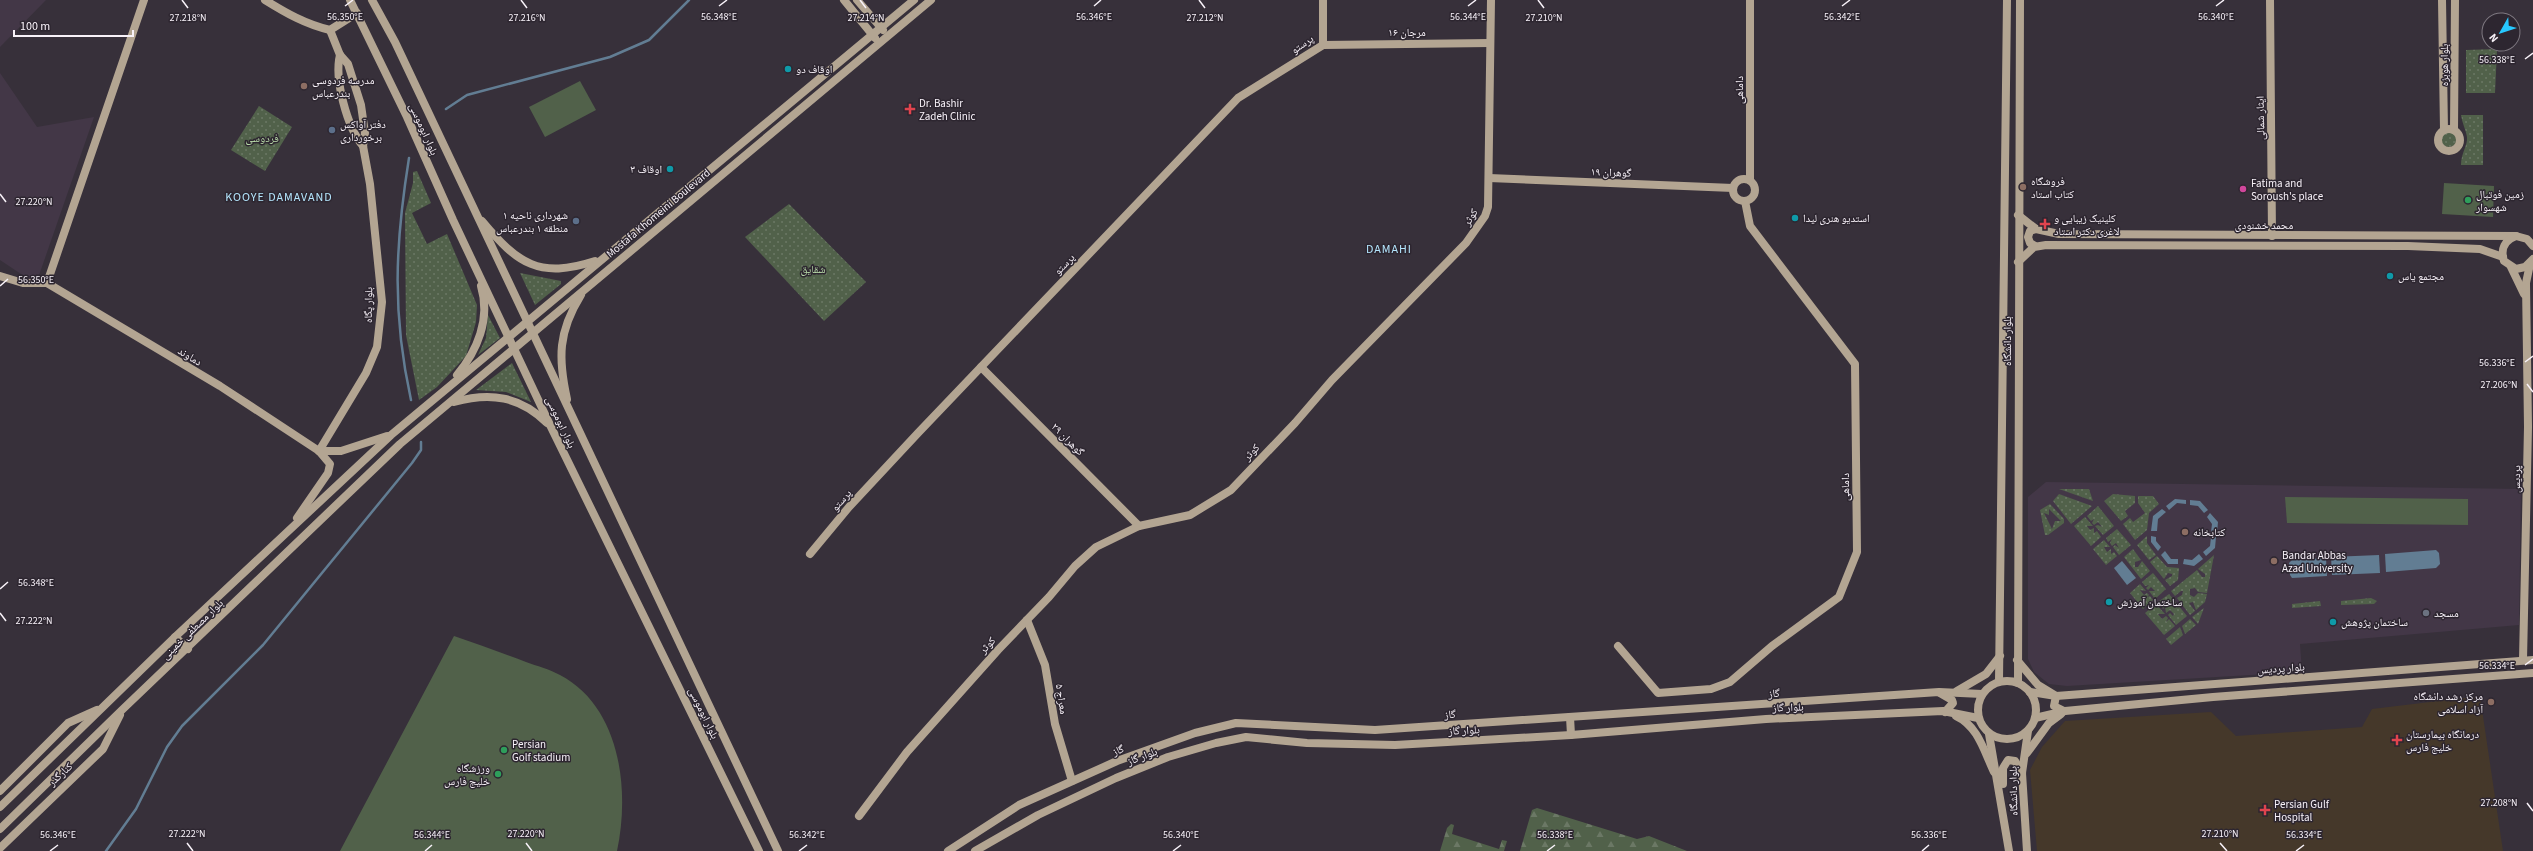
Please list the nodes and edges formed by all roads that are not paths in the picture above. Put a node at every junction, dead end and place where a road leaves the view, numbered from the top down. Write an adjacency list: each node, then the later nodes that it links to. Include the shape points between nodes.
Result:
1 (144, 0): 50 (main road)
2 (265, 0): 19 (main road, via 291,17)
3 (350, 0): 17 (main road, بلوار ابوموسی)
4 (372, 0): 35 (main road, بلوار ابوموسی)
5 (844, 0): 20 (main road)
6 (857, 0): 18 (main road)
7 (914, 0): 18 (main road, Mostafa Khomeini Boulevard)
8 (932, 0): 21 (main road, Mostafa Khomeini Boulevard)
9 (1324, 0): 24 (main road, پرستو)
10 (1491, 0): 23 (main road, کوثر)
11 (1750, 0): 32 (main road, داماهی)
12 (2007, 0): 71 (main road, بلوار دانشگاه)
13 (2020, 0): 36 (main road, بلوار دانشگاه)
14 (2270, 0): 38 (main road, ایثار شمالی)
15 (2442, 0): 27 (main road)
16 (2455, 0): 26 (main road, بلوار هوبزه)
17 (357, 13): 19 (main road); 47 (main road, بلوار ابوموسی)
18 (880, 27): 20 (main road, Mostafa Khomeini Boulevard); 21 (main road)
19 (330, 30): 25 (main road, بلوار پگاه)
20 (872, 33): 22 (main road); 44 (main road, Mostafa Khomeini Boulevard)
21 (887, 35): 22 (main road, Mostafa Khomeini Boulevard)
22 (879, 42): 51 (main road, Mostafa Khomeini Boulevard)
23 (1490, 43): 24 (main road, مرجان ۱۶); 31 (main road, کوثر)
24 (1323, 45): 57 (main road, پرستو, via 1238,98)
25 (340, 55): 30 (main road, بلوار پگاه, via 348,64 361,105 365,132); 30 (main road, بلوار پگاه, via 337,68 342,95 355,136)
26 (2454, 108): 27 (main road); 29 (main road, بلوار هوبزه)
27 (2444, 109): 28 (main road)
28 (2444, 130): 29 (main road); 29 (main road, via 2440,134 2439,143 2442,148 2449,151 2455,149 2460,142 2459,135)
29 (2454, 130)
30 (363, 146): 63 (main road, بلوار پگاه, via 370,184 382,302 377,347 366,373)
31 (1489, 178): 33 (main road, گوهران ۱۹); 64 (main road, کوثر, via 1487,212 1466,243 1332,380 1231,490 1190,515)
32 (1750, 180): 33 (main road, via 1741,179 1735,182); 34 (main road, via 1754,183 1755,192 1750,200)
33 (1733, 188): 34 (main road, via 1736,197)
34 (1745, 201): 69 (main road, داماهی, via 1750,226 1855,364 1857,552 1839,597 1772,646 1730,682 1712,690 1661,694 1656,692)
35 (474, 210): 44 (main road, via 508,249 531,264 571,269); 53 (main road, بلوار ابوموسی)
36 (2018, 215): 37 (main road, محمد خشنودی); 45 (main road, بلوار دانشگاه)
37 (2036, 229): 38 (main road, محمد خشنودی, via 2059,234); 41 (main road, via 2030,231 2028,237)
38 (2272, 236): 39 (main road, محمد خشنودی, via 2389,234)
39 (2519, 237): 40 (main road, محمد خشنودی); 42 (main road); 43 (main road, via 2504,246)
40 (2533, 237)
41 (2035, 246): 43 (main road, محمد خشنودی, via 2408,246 2480,248); 45 (main road)
42 (2533, 246)
43 (2502, 257): 48 (main road)
44 (600, 259): 53 (main road, Mostafa Khomeini Boulevard)
45 (2018, 262): 72 (main road, بلوار دانشگاه)
46 (2531, 262): 48 (main road, via 2521,269); 52 (main road, پردیس, via 2526,283)
47 (475, 265): 55 (main road, بلوار ابوموسی); 58 (main road, via 485,306 482,325 472,357)
48 (2511, 267): 52 (main road)
49 (0, 276): 50 (main road, via 23,283)
50 (47, 283): 63 (main road, دماوند, via 220,386)
51 (585, 288): 54 (main road, Mostafa Khomeini Boulevard); 60 (main road, via 571,311 562,343 561,370)
52 (2526, 298): 73 (main road, پردیس, via 2528,427)
53 (527, 320): 54 (main road, بلوار ابوموسی); 55 (main road, Mostafa Khomeini Boulevard)
54 (532, 332): 56 (main road, Mostafa Khomeini Boulevard); 60 (main road, بلوار ابوموسی)
55 (509, 336): 56 (main road, بلوار ابوموسی); 58 (main road, Mostafa Khomeini Boulevard)
56 (514, 347): 59 (main road, Mostafa Khomeini Boulevard); 61 (main road, بلوار ابوموسی)
57 (981, 367): 64 (main road, گوهران ۲۹); 66 (main road, پرستو, via 860,495)
58 (443, 392): 62 (main road, Mostafa Khomeini Boulevard)
59 (451, 403): 61 (main road, via 476,396 500,398 522,404 536,412); 70 (main road, Mostafa Khomeini Boulevard, via 400,444)
60 (572, 417): 104 (main road, بلوار ابوموسی)
61 (551, 426): 103 (main road, بلوار ابوموسی)
62 (391, 434): 63 (main road, via 341,451); 65 (main road, بلوار مصطفی خمینی)
63 (320, 451): 65 (main road, via 330,464 328,473)
64 (1139, 526): 67 (main road, کوثر, via 1096,547 1075,566)
65 (287, 531): 68 (main road, بلوار مصطفی خمینی)
66 (810, 554)
67 (1027, 620): 96 (main road, معراج ۵, via 1045,665 1055,724); 100 (main road, کوثر, via 912,746)
68 (175, 637): 70 (main road); 83 (main road, بلوار مصطفی خمینی)
69 (1618, 646)
70 (188, 649): 84 (main road, بلوار مصطفی خمینی)
71 (2000, 655): 76 (main road, بلوار دانشگاه); 78 (main road, via 1982,677)
72 (2017, 660): 77 (main road, بلوار دانشگاه); 82 (main road, via 2038,685)
73 (2523, 660): 74 (main road, بلوار پردیس); 82 (main road, بلوار پردیس)
74 (2533, 660)
75 (2533, 673): 85 (main road)
76 (2000, 681): 77 (main road); 81 (main road)
77 (2018, 683): 80 (main road)
78 (1956, 691): 79 (main road, گاز); 81 (main road, گاز)
79 (1939, 692): 86 (main road, via 1953,703); 87 (main road, گاز)
80 (2030, 692): 82 (main road, بلوار پردیس); 89 (main road, via 2036,705)
81 (1982, 694): 88 (main road)
82 (2056, 696): 85 (main road, via 2054,706)
83 (103, 707): 97 (main road, via 68,723); 99 (main road, بلوار مصطفی خمینی)
84 (123, 709): 101 (main road, بلوار مصطفی خمینی); 102 (main road, کنارگذر, via 103,749)
85 (2065, 711): 89 (main road); 93 (main road, via 2049,723)
86 (1945, 712): 88 (main road, بلوار گاز); 92 (main road, بلوار گاز, via 1747,720); 95 (main road, via 1957,716 1974,730)
87 (1570, 717): 92 (main road); 96 (main road, گاز, via 1375,730 1236,722 1195,733 1117,761)
88 (1978, 718): 91 (main road)
89 (2035, 718): 90 (main road)
90 (2028, 731): 91 (main road, via 2009,740); 93 (main road, بلوار دانشگاه)
91 (1989, 734): 95 (main road, بلوار دانشگاه)
92 (1572, 735): 106 (main road, بلوار گاز, via 1395,745 1307,743 1246,738 1216,742 1116,778 1032,818)
93 (2024, 759): 94 (main road, بلوار دانشگاه)
94 (2022, 773): 98 (main road, via 2015,760 2006,762 2003,768); 108 (main road, بلوار دانشگاه)
95 (1998, 780): 98 (main road, بلوار دانشگاه)
96 (1072, 781): 105 (main road, گاز, via 1019,806)
97 (0, 791)
98 (2002, 802): 107 (main road, بلوار دانشگاه)
99 (0, 807)
100 (859, 816)
101 (0, 830)
102 (0, 848)
103 (759, 851)
104 (778, 851)
105 (948, 851)
106 (975, 851)
107 (2009, 851)
108 (2027, 851)

